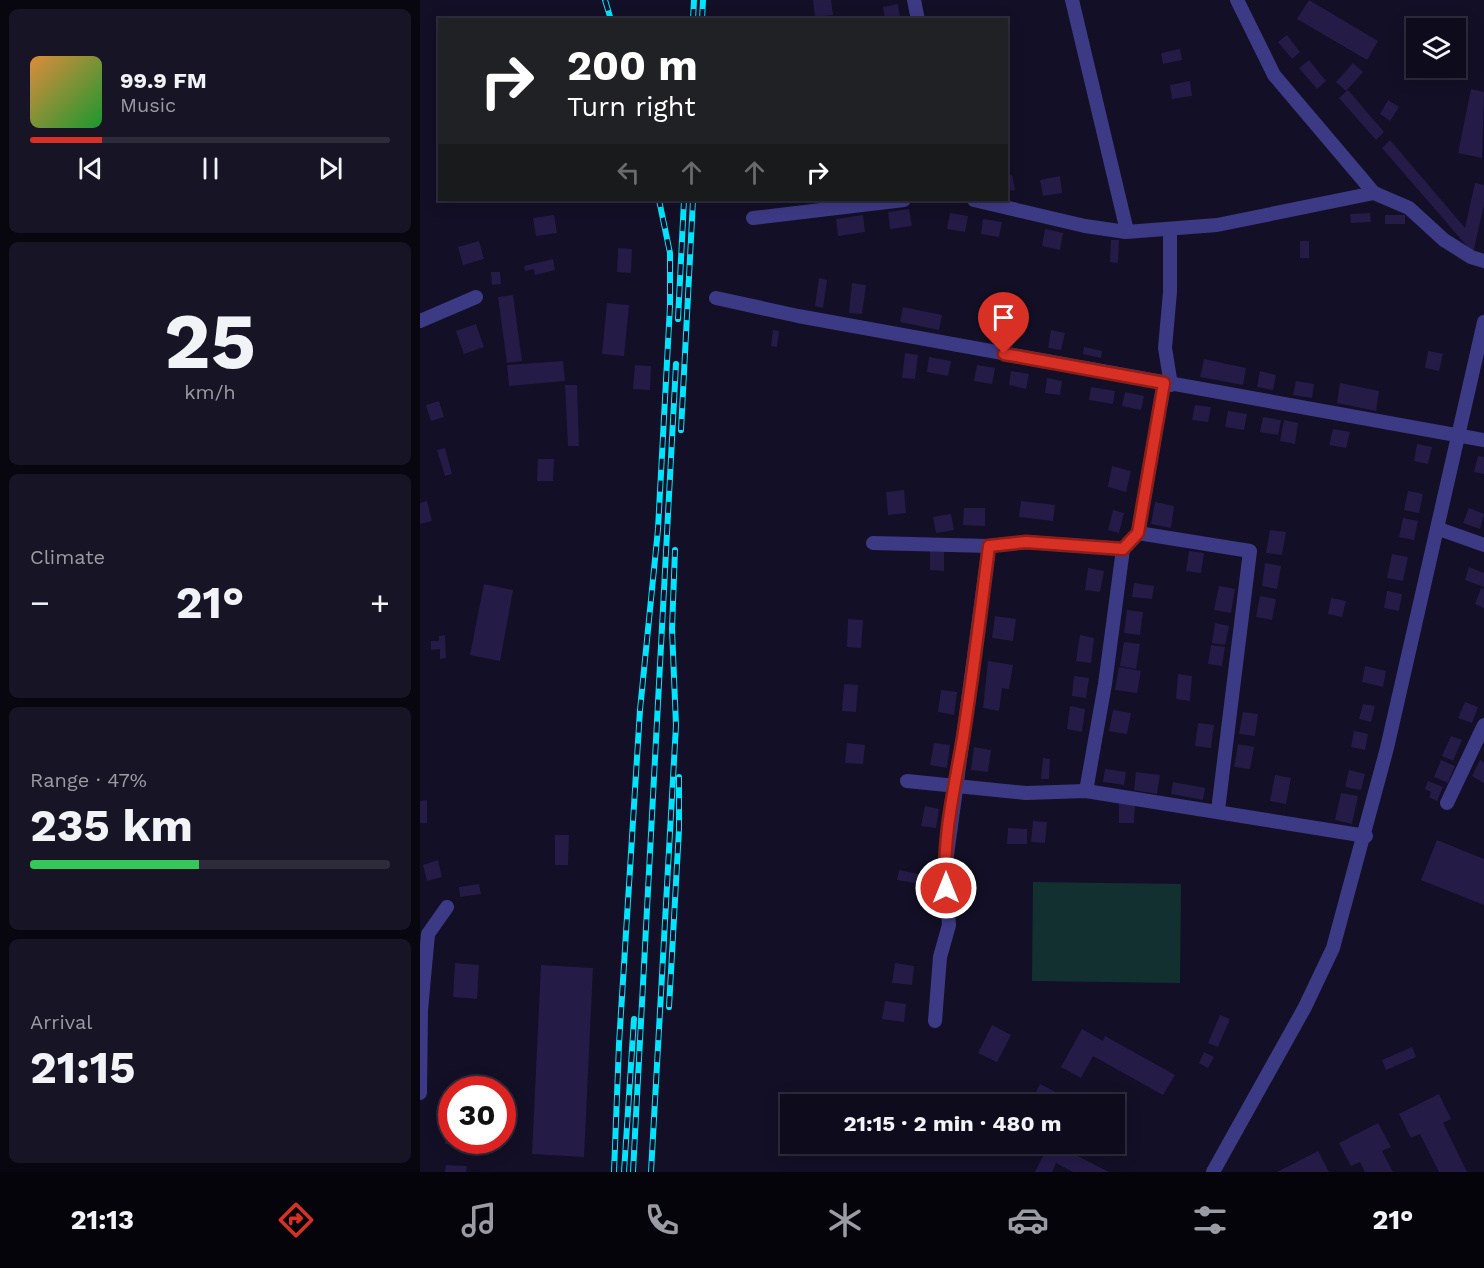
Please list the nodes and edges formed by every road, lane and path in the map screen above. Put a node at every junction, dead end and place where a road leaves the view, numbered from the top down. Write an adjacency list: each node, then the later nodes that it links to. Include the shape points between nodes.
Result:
1 (914, 0): 4 (street)
2 (1072, 0): 10 (street)
3 (1237, 0): 5 (street, via 1275,75)
4 (918, 18)
5 (1374, 193): 9 (street, via 1217,225); 11 (street, via 1409,208 1444,240)
6 (896, 201): 8 (street)
7 (978, 201): 10 (street, via 1085,226)
8 (753, 218)
9 (1170, 230): 10 (street); 16 (street)
10 (1127, 231)
11 (1484, 261)
12 (476, 297): 14 (street)
13 (716, 298): 16 (street)
14 (420, 321)
15 (1484, 322): 17 (street)
16 (1167, 384): 17 (street); 20 (street)
17 (1458, 435): 18 (street); 19 (street)
18 (1484, 440)
19 (1439, 529): 22 (street); 31 (street)
20 (1138, 533): 24 (street); 30 (street, via 1250,550)
21 (873, 543): 23 (street)
22 (1484, 545)
23 (989, 546): 24 (street, via 1026,542); 27 (street)
24 (1123, 549): 28 (street)
25 (1484, 725): 29 (street)
26 (907, 781): 27 (street)
27 (955, 785): 28 (street, via 1026,793); 34 (street, via 945,870 949,925 940,957)
28 (1086, 791): 30 (street)
29 (1447, 803)
30 (1218, 810): 31 (street)
31 (1366, 836): 36 (street, via 1334,948)
32 (447, 906): 33 (street)
33 (424, 934): 35 (street)
34 (934, 1021)
35 (420, 1093)
36 (1213, 1172)

